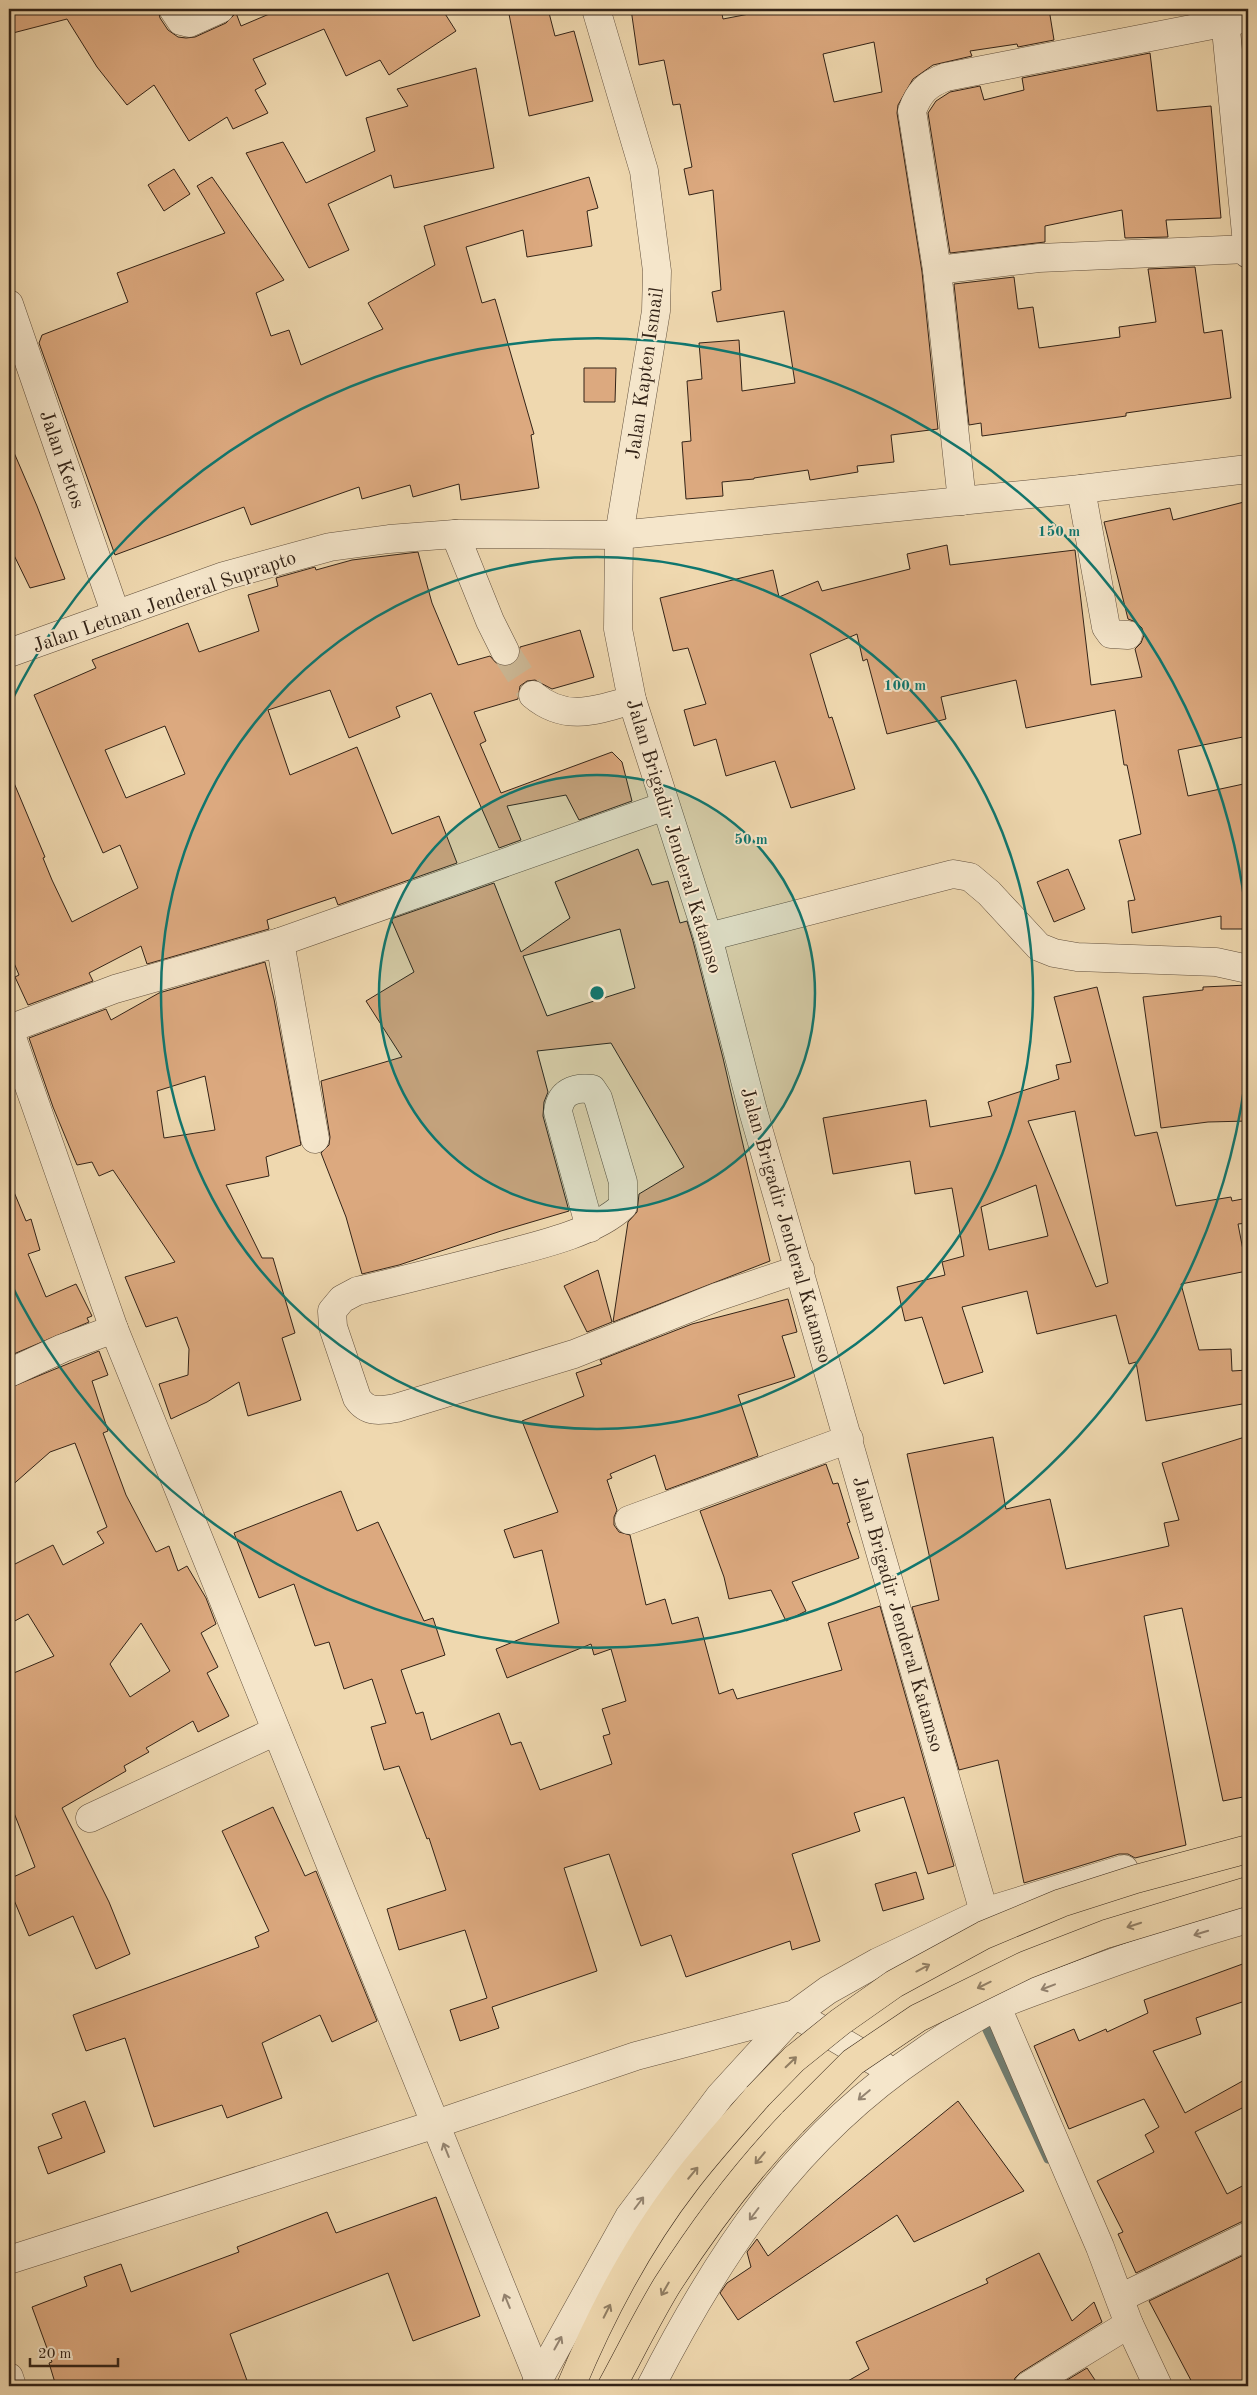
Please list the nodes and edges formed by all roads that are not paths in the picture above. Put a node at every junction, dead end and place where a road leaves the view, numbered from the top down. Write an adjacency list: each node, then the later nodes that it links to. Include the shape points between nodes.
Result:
1 (173, 9): 2 (street, via 181,21 189,23)
2 (220, 9)
3 (596, 9): 12 (street, Jalan Kapten Ismail, via 644,171 657,272 656,311)
4 (1233, 16): 5 (street); 6 (street, via 946,77 922,89 912,111)
5 (1248, 251): 6 (street, via 1039,258)
6 (937, 270): 10 (street)
7 (9, 304): 13 (street, Jalan Ketos)
8 (1248, 469): 9 (street, Jalan Letnan Jenderal Suprapto)
9 (1081, 489): 10 (street, Jalan Letnan Jenderal Suprapto); 14 (street, via 1104,622 1111,634)
10 (962, 501): 12 (street, Jalan Letnan Jenderal Suprapto)
11 (455, 534): 12 (street, Jalan Letnan Jenderal Suprapto); 13 (street, Jalan Letnan Jenderal Suprapto, via 330,547 224,576); 15 (street)
12 (619, 535): 18 (street, Jalan Brigadir Jenderal Katamso, via 618,629)
13 (116, 614): 16 (street, Jalan Letnan Jenderal Suprapto)
14 (1128, 635)
15 (505, 651)
16 (9, 653)
17 (534, 695): 18 (street, via 546,706 562,711 597,710)
18 (632, 700): 19 (street, Jalan Brigadir Jenderal Katamso)
19 (665, 806): 20 (street, Jalan Brigadir Jenderal Katamso); 21 (street)
20 (708, 937): 22 (street, via 953,874 970,877 1039,947 1054,953 1078,957 1216,962); 28 (street, Jalan Brigadir Jenderal Katamso, via 753,1111)
21 (280, 942): 23 (street, via 116,988); 24 (street)
22 (1248, 969)
23 (9, 1029): 29 (street)
24 (315, 1140)
25 (614, 1151): 26 (street); 26 (street, via 598,1098 592,1089 578,1088 564,1095 558,1112); 27 (street, via 623,1182 623,1206 613,1216)
26 (572, 1165): 27 (street)
27 (590, 1228): 28 (street, via 357,1291 342,1299 332,1312 333,1327 363,1407 378,1411 396,1408 574,1354)
28 (800, 1269): 31 (street, Jalan Brigadir Jenderal Katamso)
29 (114, 1329): 30 (street, via 62,1348); 33 (street)
30 (9, 1373)
31 (849, 1439): 32 (street); 38 (street, Jalan Brigadir Jenderal Katamso)
32 (629, 1520)
33 (276, 1731): 34 (street); 43 (street)
34 (90, 1818)
35 (1248, 1835): 38 (street, via 1145,1862)
36 (1248, 1849): 51 (highway, one-way to 36, bridge, via 636,2254 686,2181 757,2097 794,2059 840,2022 894,1984 1020,1918 1136,1879)
37 (1248, 1891): 52 (highway, one-way to 52, bridge, via 1106,1934 1026,1965 918,2018 852,2062 761,2155 720,2207 666,2286)
38 (984, 1912): 41 (street, via 878,1962 828,1990)
39 (1248, 1919): 40 (street, one-way to 40, via 1088,1971)
40 (997, 2007): 42 (street); 46 (street)
41 (795, 2014): 42 (street); 43 (street, via 636,2056); 49 (street, one-way to 41, via 629,2217 720,2096)
42 (893, 2072): 53 (street, one-way to 53, via 819,2136 776,2185 738,2235 685,2319)
43 (436, 2124): 45 (street); 49 (street, one-way to 43)
44 (1248, 2236): 46 (street)
45 (9, 2260)
46 (1120, 2298): 47 (street)
47 (1122, 2328): 54 (street); 55 (street)
48 (9, 2377): 50 (street)
49 (536, 2382)
50 (12, 2386)
51 (571, 2386)
52 (612, 2386)
53 (651, 2386)
54 (1028, 2386)
55 (1158, 2386)

